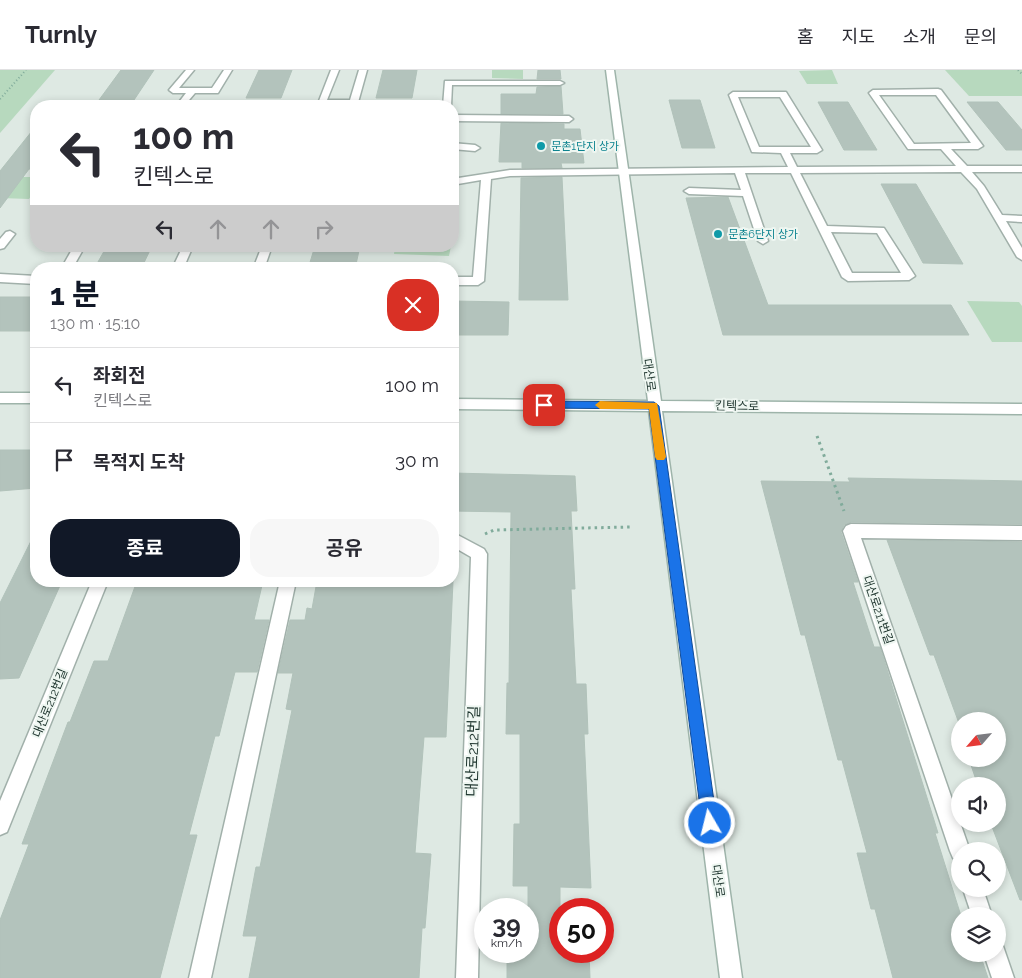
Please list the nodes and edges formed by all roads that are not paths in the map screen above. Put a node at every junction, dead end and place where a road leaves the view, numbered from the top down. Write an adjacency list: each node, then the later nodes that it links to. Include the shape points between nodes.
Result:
1 (190, 70): 7 (main road, via 173,90)
2 (228, 70): 7 (main road, via 215,91)
3 (335, 70): 9 (main road)
4 (363, 70): 10 (main road)
5 (610, 70): 22 (main road, 대산로)
6 (560, 83): 11 (main road, via 448,83)
7 (192, 91): 8 (main road)
8 (185, 100)
9 (323, 100)
10 (354, 100)
11 (447, 100)
12 (459, 118): 13 (main road)
13 (569, 119)
14 (459, 147): 16 (main road)
15 (944, 147): 15 (main road, via 911,148 873,93 938,92 978,146); 21 (main road)
16 (475, 148)
17 (784, 150): 17 (main road, via 755,150 733,96 783,94 817,150); 20 (main road)
18 (1022, 169): 21 (main road)
19 (739, 170): 20 (main road); 22 (main road); 26 (main road)
20 (794, 170): 21 (main road); 29 (main road)
21 (963, 170): 27 (main road, via 981,188)
22 (623, 171): 23 (main road); 40 (main road, 대산로)
23 (486, 176): 24 (main road); 36 (main road, via 478,281)
24 (459, 181)
25 (689, 191): 26 (main road)
26 (747, 192): 31 (main road)
27 (999, 218): 28 (main road); 33 (main road)
28 (1022, 219)
29 (824, 229): 29 (main road, via 880,230 909,276 848,277)
30 (10, 234): 32 (main road)
31 (764, 241)
32 (0, 246)
33 (1022, 257)
34 (0, 278): 35 (main road)
35 (30, 280)
36 (459, 280)
37 (0, 398): 38 (main road)
38 (30, 398)
39 (459, 404): 40 (main road, 킨텍스로)
40 (654, 406): 41 (main road, 킨텍스로); 51 (main road, 대산로)
41 (1022, 409)
42 (1022, 533): 47 (main road, 대산로211번길, via 851,531)
43 (459, 541): 50 (main road, 대산로212번길, via 479,554)
44 (98, 587): 46 (main road, 대산로212번길)
45 (287, 587): 49 (main road)
46 (0, 825)
47 (957, 842)
48 (998, 962): 52 (main road)
49 (200, 978)
50 (467, 978)
51 (731, 978)
52 (1003, 978)

